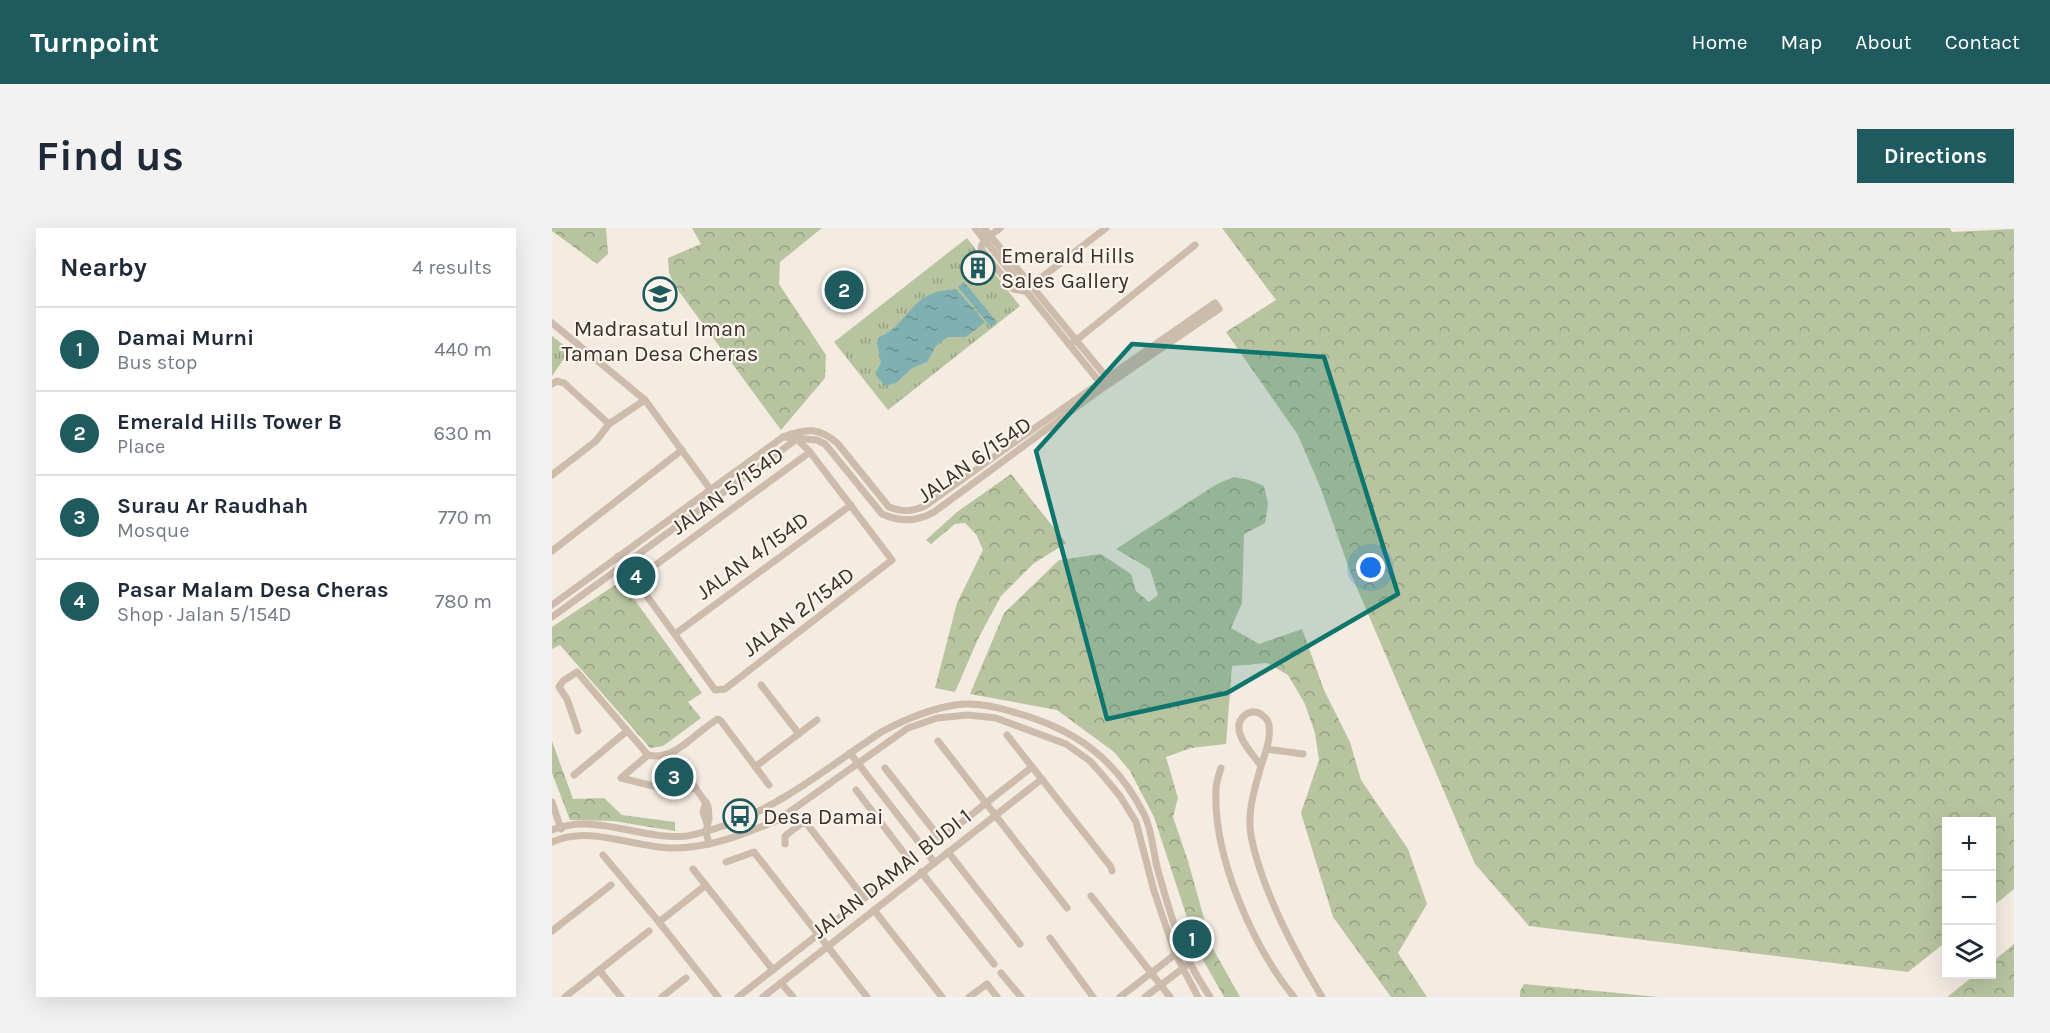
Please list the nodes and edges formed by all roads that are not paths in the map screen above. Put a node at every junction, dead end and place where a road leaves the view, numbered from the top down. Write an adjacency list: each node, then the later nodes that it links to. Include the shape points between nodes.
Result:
1 (975, 228): 5 (street)
2 (984, 228): 5 (street)
3 (1000, 228): 5 (street)
4 (1106, 228): 7 (street)
5 (988, 238): 7 (street); 8 (street)
6 (1195, 245): 11 (street)
7 (1031, 285): 8 (street); 11 (street)
8 (1024, 291): 11 (street)
9 (1217, 306): 12 (street, JALAN 6/154D)
10 (552, 323): 14 (street)
11 (1073, 343): 12 (street)
12 (1105, 382): 16 (street, JALAN 6/154D, via 913,511 889,507 829,435 809,430); 17 (street, JALAN 6/154D, via 934,512 916,520 893,519 882,514 825,444)
13 (552, 384): 15 (street, via 564,383)
14 (645, 400): 15 (street); 18 (street)
15 (609, 424): 20 (street, via 596,441)
16 (783, 437): 17 (street, JALAN 5/154D); 21 (street, JALAN 6/154D)
17 (797, 439): 19 (street); 25 (street)
18 (682, 450): 22 (street); 27 (street)
19 (810, 452): 26 (street); 30 (street, JALAN 5/154D)
20 (552, 475)
21 (724, 480): 22 (street, via 716,484); 23 (street, JALAN 6/154D)
22 (704, 481): 23 (street); 24 (street)
23 (710, 490): 24 (street, JALAN 6/154D); 25 (street)
24 (701, 496): 28 (street, JALAN 6/154D)
25 (716, 498): 29 (street)
26 (851, 505): 33 (street, JALAN 4/154D); 33 (street, JALAN 2/154D, via 892,560 725,689 716,690)
27 (552, 551)
28 (618, 556): 29 (street); 31 (street, JALAN 6/154D)
29 (624, 564): 30 (street); 32 (street)
30 (635, 579): 33 (street)
31 (552, 605)
32 (552, 616)
33 (675, 634)
34 (760, 685): 38 (street)
35 (817, 720): 38 (street)
36 (578, 731): 37 (street, via 559,687 574,672)
37 (627, 731): 46 (street); 54 (street)
38 (799, 734): 49 (street)
39 (1007, 735): 50 (street)
40 (938, 741): 63 (street)
41 (1267, 749): 45 (street); 48 (street); 48 (street, via 1268,721 1252,712 1241,719 1240,734)
42 (874, 752): 47 (street); 56 (street, via 866,763); 57 (street, via 908,728 937,718 996,718 1066,744)
43 (671, 753): 46 (street); 49 (street, via 718,719); 60 (street)
44 (850, 753): 47 (street); 53 (street, via 883,731 926,711 972,704 1032,717 1067,731); 66 (street, via 769,808)
45 (1303, 754)
46 (648, 755): 60 (street, via 621,778 682,793)
47 (858, 764): 55 (street); 56 (street)
48 (1261, 766): 121 (street, via 1252,807 1252,842 1286,933)
49 (755, 767): 59 (street)
50 (1032, 767): 58 (street); 63 (street)
51 (885, 768): 63 (street, via 939,837)
52 (1221, 768): 120 (street, via 1216,788 1217,815 1226,863 1241,907 1280,980)
53 (1114, 770): 57 (street); 90 (street, via 1146,816)
54 (574, 775)
55 (841, 776): 56 (street, via 855,772); 69 (street, via 778,820)
56 (868, 777): 73 (street)
57 (1105, 778): 91 (street, via 1136,822)
58 (1042, 779): 64 (street, JALAN DAMAI BUDI 1); 75 (street)
59 (769, 785)
60 (695, 787): 66 (street, via 709,812)
61 (856, 790): 80 (street, via 908,862)
62 (552, 802): 65 (street)
63 (986, 803): 64 (street)
64 (995, 814): 70 (street, JALAN DAMAI BUDI 1); 81 (street)
65 (556, 826): 66 (street, via 601,825 672,836 688,836); 67 (street)
66 (707, 828): 69 (street)
67 (558, 840): 69 (street, via 595,836 673,848)
68 (785, 843): 80 (street, via 785,836 802,823 807,824)
69 (709, 844)
70 (948, 852): 73 (street, JALAN DAMAI BUDI 1); 88 (street)
71 (603, 855): 83 (street)
72 (726, 862): 86 (street, via 754,852)
73 (934, 862): 76 (street, JALAN DAMAI BUDI 1)
74 (693, 869): 78 (street)
75 (1112, 871)
76 (921, 872): 82 (street, JALAN DAMAI BUDI 1); 93 (street)
77 (611, 885): 84 (street)
78 (706, 885): 83 (street); 96 (street)
79 (1091, 896): 98 (street)
80 (864, 898): 86 (street)
81 (1068, 908)
82 (874, 910): 89 (street, JALAN DAMAI BUDI 1); 110 (street)
83 (659, 922): 105 (street)
84 (552, 931)
85 (649, 931): 95 (street)
86 (818, 935): 89 (street); 96 (street)
87 (1050, 938): 114 (street)
88 (1020, 944)
89 (827, 946): 100 (street, JALAN DAMAI BUDI 1); 109 (street)
90 (1184, 951): 91 (street); 92 (street)
91 (1175, 953): 94 (street); 98 (street)
92 (1190, 963): 94 (street); 119 (street)
93 (994, 964)
94 (1182, 968): 101 (street); 118 (street)
95 (599, 970): 102 (street); 103 (street)
96 (773, 970): 106 (street)
97 (1001, 973): 113 (street)
98 (1150, 973): 101 (street); 115 (street)
99 (687, 978): 104 (street)
100 (782, 983): 107 (street, JALAN DAMAI BUDI 1); 108 (street)
101 (1160, 985): 116 (street); 117 (street)
102 (565, 997)
103 (621, 997)
104 (662, 997)
105 (718, 997)
106 (738, 997)
107 (764, 997)
108 (793, 997)
109 (867, 997)
110 (942, 997)
111 (969, 997): 112 (street, via 987,984)
112 (997, 997)
113 (1021, 997)
114 (1093, 997)
115 (1120, 997)
116 (1145, 997)
117 (1170, 997)
118 (1198, 997)
119 (1210, 997)
120 (1294, 997)
121 (1322, 997)

